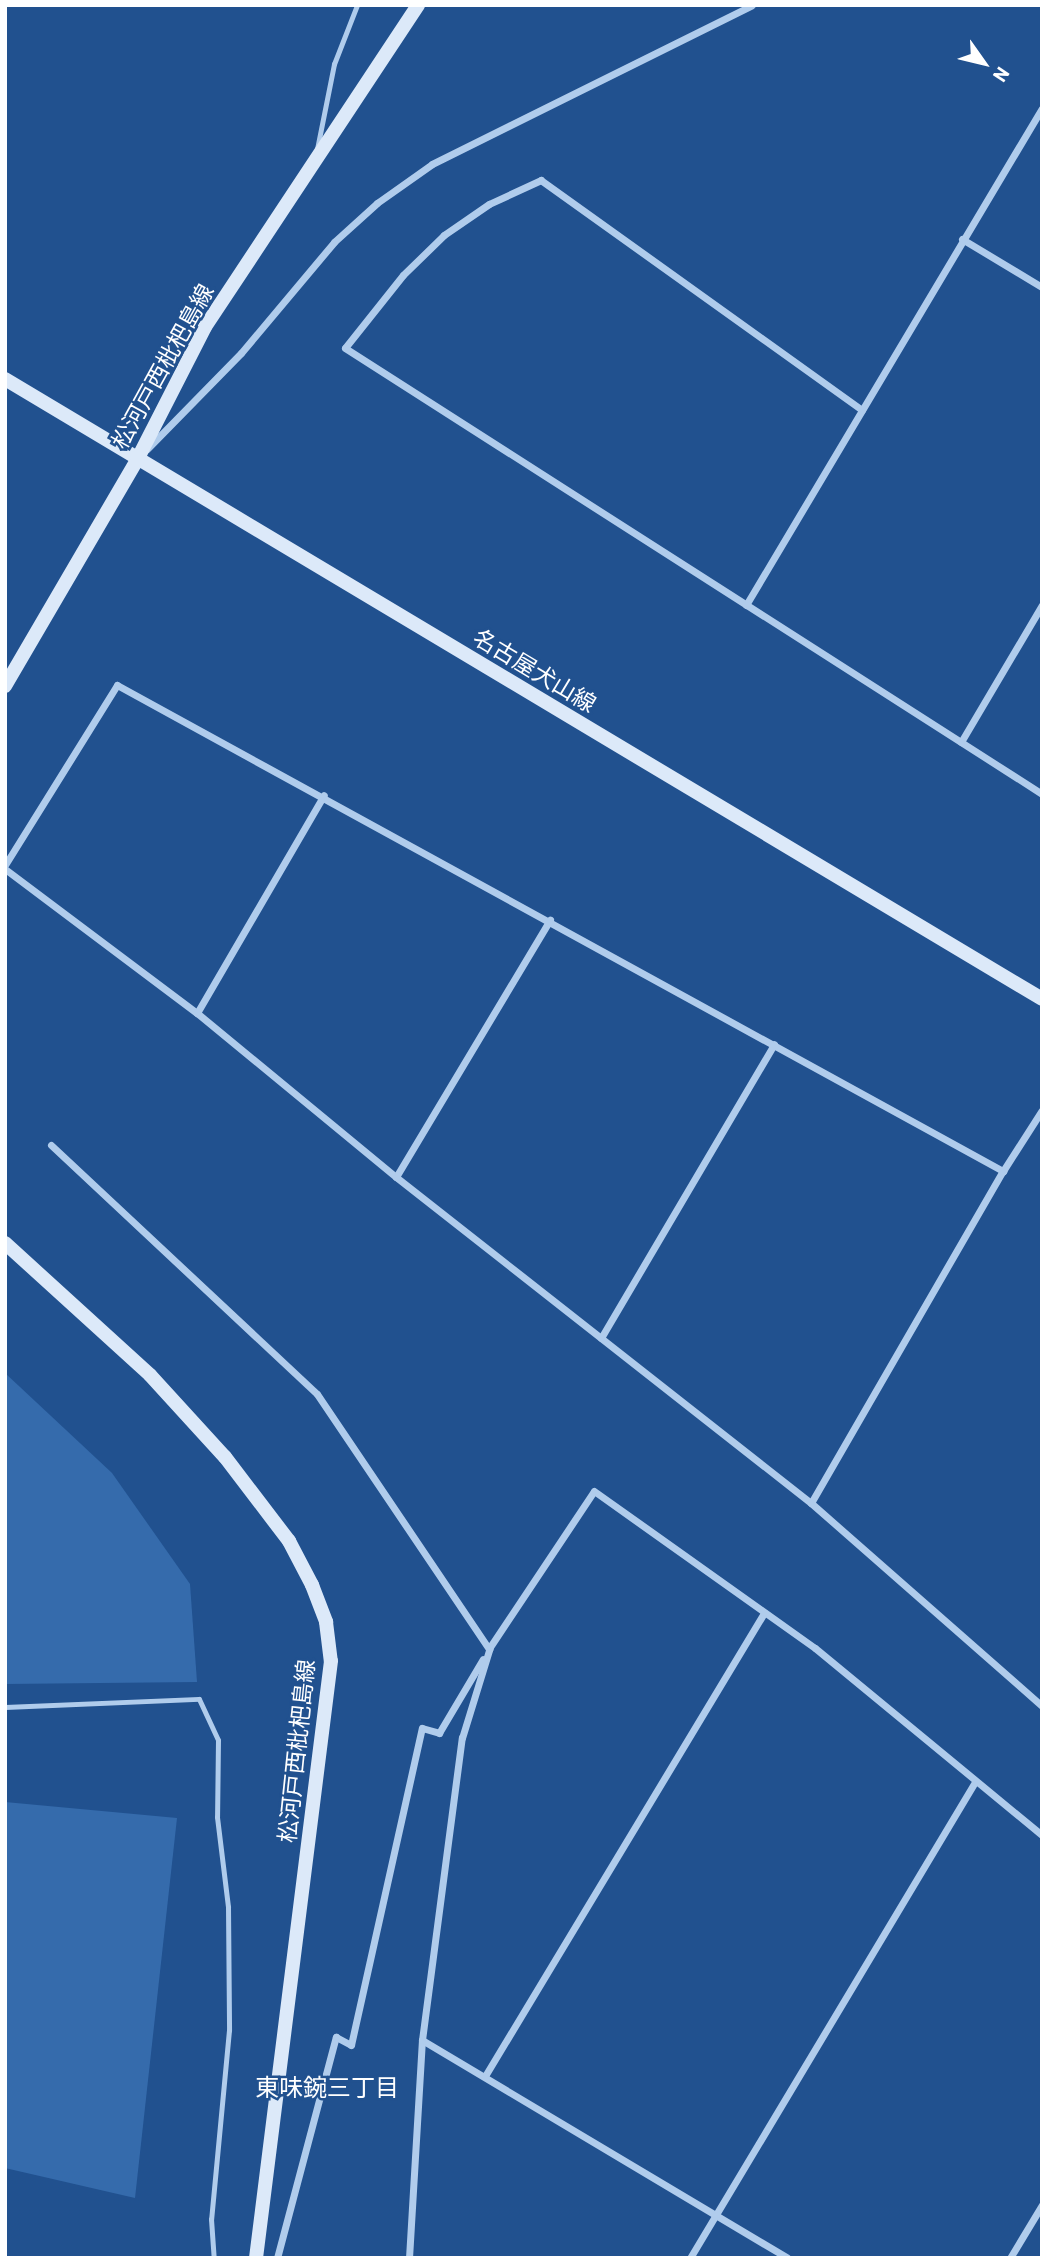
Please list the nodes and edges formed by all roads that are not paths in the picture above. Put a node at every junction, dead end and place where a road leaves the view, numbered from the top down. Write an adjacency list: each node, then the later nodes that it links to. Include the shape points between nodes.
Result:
1 (357, 5): 5 (lane, via 334,64)
2 (418, 5): 5 (main road, 松河戸西枇杷島線)
3 (752, 5): 10 (street, via 432,164 377,203 334,242 241,353)
4 (1042, 108): 6 (street)
5 (314, 162): 10 (main road, 松河戸西枇杷島線, via 205,327)
6 (962, 239): 7 (street); 9 (street)
7 (1042, 287)
8 (5, 379): 10 (main road, 名古屋犬山線)
9 (862, 410): 11 (street); 11 (street, via 541,180 489,204 444,235 403,275 345,348)
10 (137, 460): 13 (main road, 松河戸西枇杷島線); 19 (main road, 名古屋犬山線)
11 (746, 605): 14 (street)
12 (1042, 605): 14 (street)
13 (5, 686)
14 (961, 742): 15 (street)
15 (1042, 794)
16 (324, 795): 17 (street, via 117,684); 18 (street); 20 (street)
17 (5, 867): 20 (street)
18 (550, 920): 21 (street); 25 (street)
19 (1042, 999)
20 (197, 1013): 25 (street)
21 (774, 1044): 24 (street); 27 (street)
22 (1042, 1110): 24 (street)
23 (51, 1145): 30 (street, via 317,1394)
24 (1003, 1171): 28 (street)
25 (396, 1177): 27 (street)
26 (5, 1243): 40 (main road, 松河戸西枇杷島線, via 150,1375 225,1457 289,1541 326,1622 331,1661)
27 (601, 1338): 28 (street)
28 (811, 1503): 31 (street)
29 (764, 1613): 30 (street, via 594,1491); 33 (street, via 815,1648); 36 (street)
30 (490, 1647): 35 (street, via 462,1738); 41 (street, via 439,1733 422,1728 351,2045 336,2037)
31 (1042, 1706)
32 (5, 1707): 39 (lane, via 199,1699 218,1740 217,1816 228,1908 229,2030 211,2219)
33 (975, 1782): 34 (street); 38 (street)
34 (1042, 1835)
35 (422, 2040): 36 (street); 42 (street)
36 (485, 2076): 38 (street)
37 (1042, 2205): 45 (street)
38 (715, 2215): 43 (street); 44 (street)
39 (214, 2258)
40 (256, 2258)
41 (277, 2258)
42 (409, 2258)
43 (690, 2258)
44 (787, 2258)
45 (1010, 2258)

